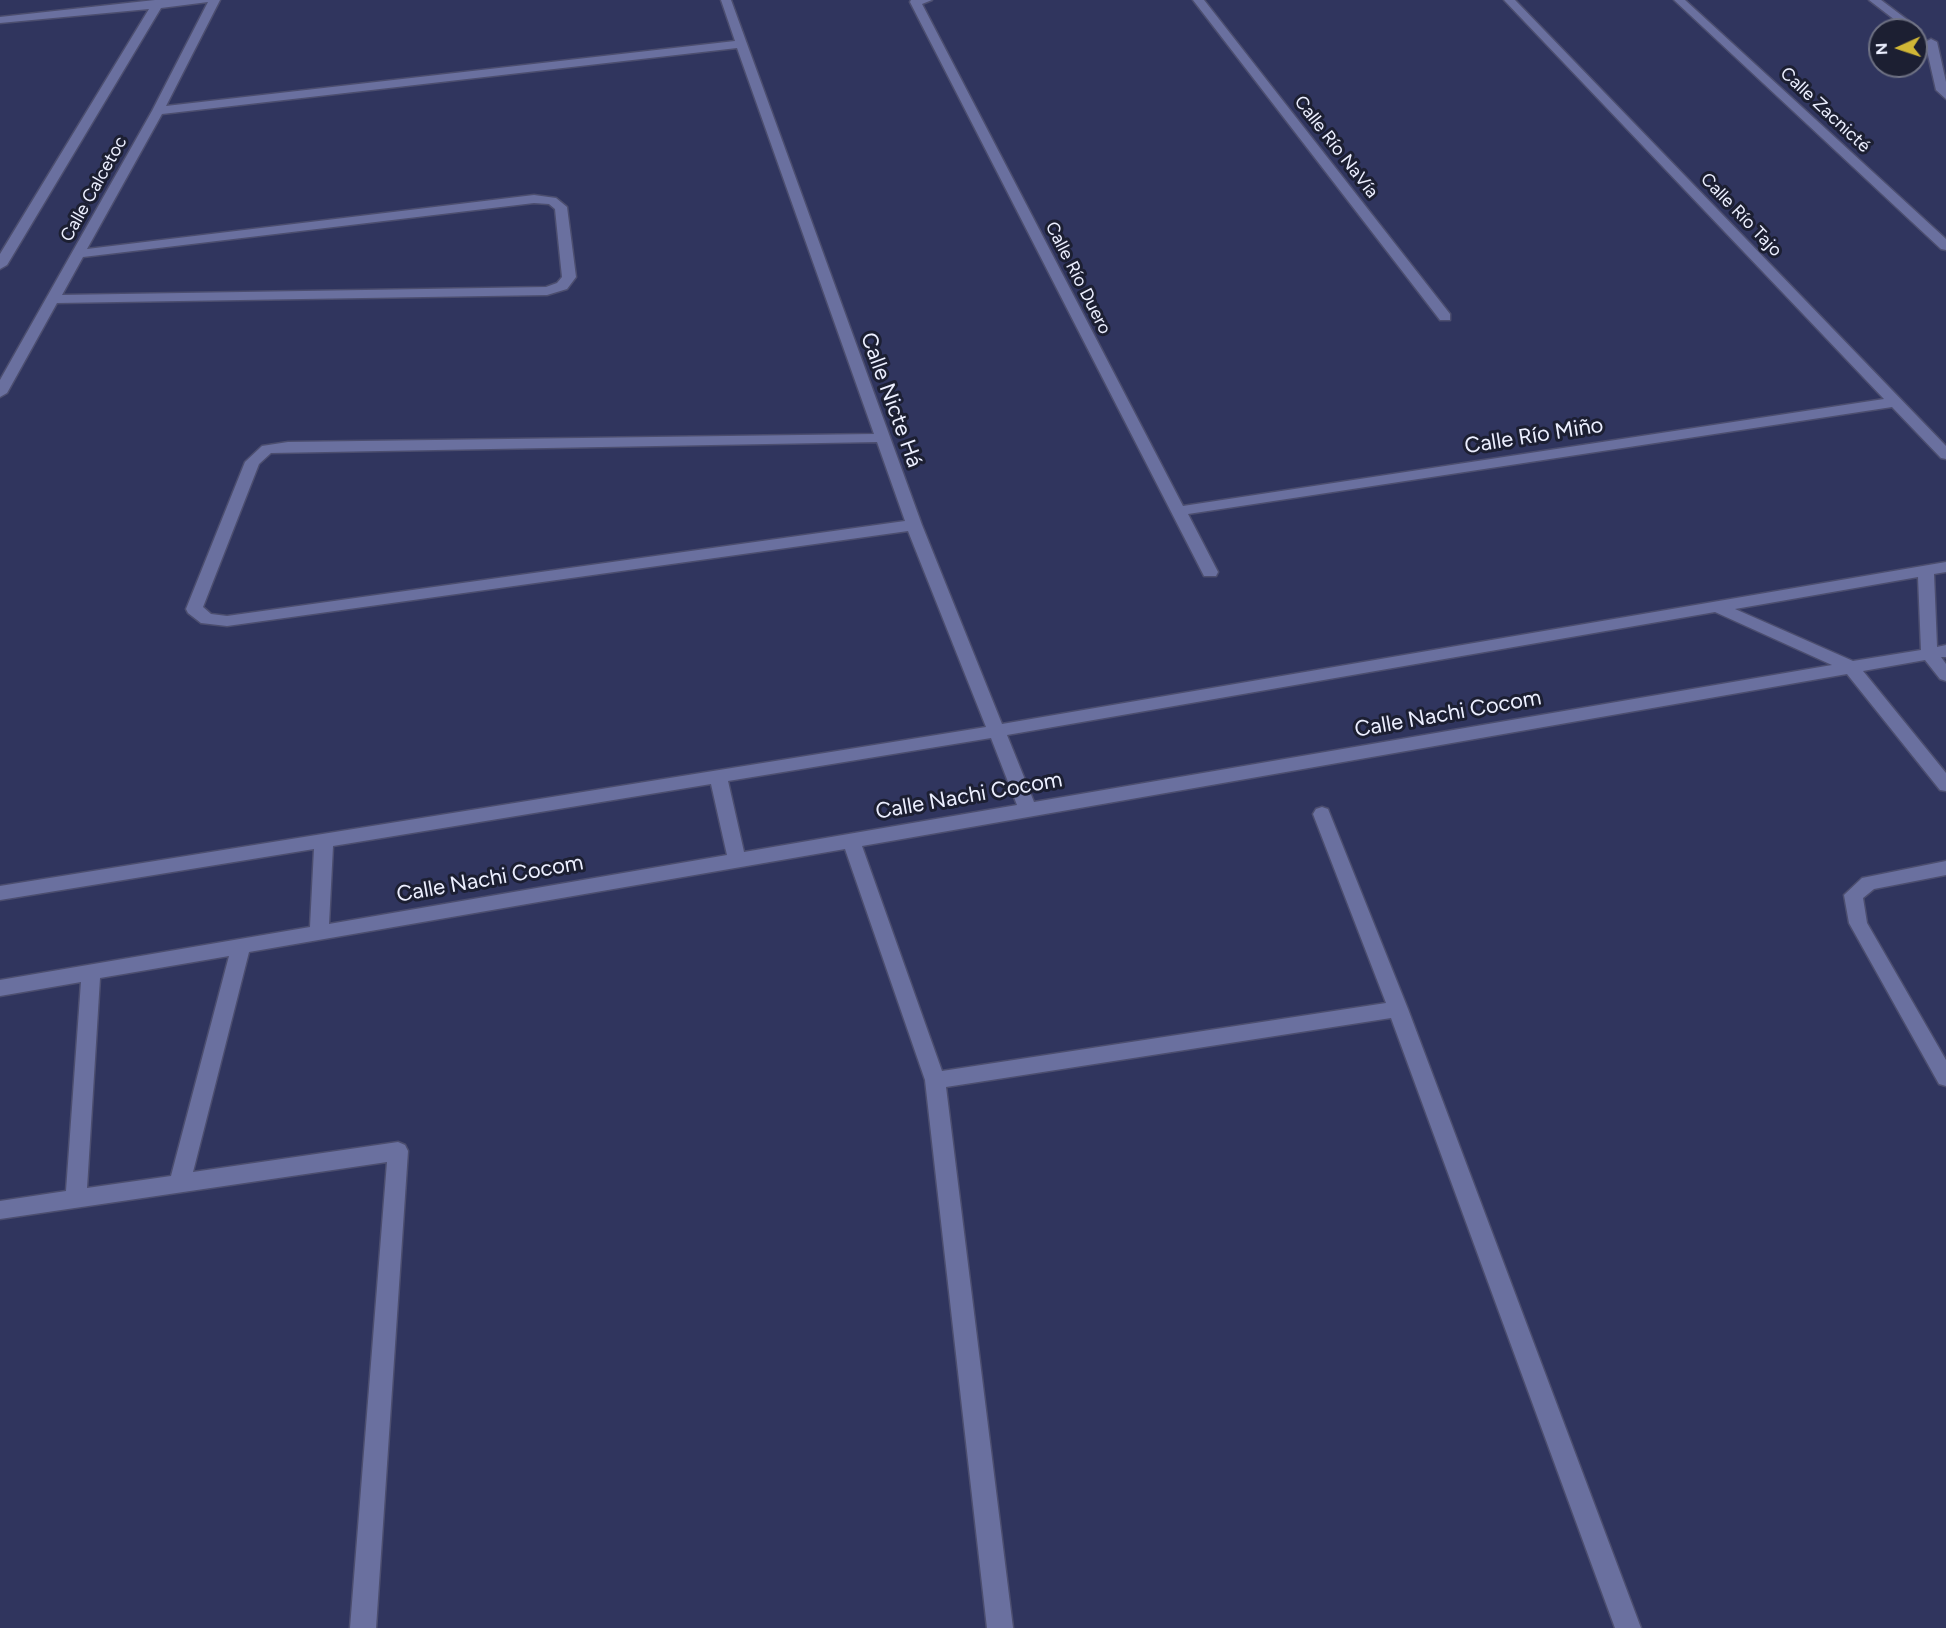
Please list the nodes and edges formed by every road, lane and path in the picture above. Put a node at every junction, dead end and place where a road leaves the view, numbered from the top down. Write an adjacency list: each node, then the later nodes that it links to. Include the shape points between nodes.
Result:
1 (205, 0): 9 (street)
2 (215, 0): 17 (street, Calle Calcetoc)
3 (726, 0): 14 (street, Calle Nicte Há)
4 (1198, 0): 22 (street, Calle Río NaVía)
5 (1509, 0): 24 (street, Calle Río Tajo)
6 (1679, 0): 18 (street, Calle Zacnicté)
7 (1874, 0): 10 (street)
8 (921, 1): 27 (street, Calle Río Duero)
9 (159, 2): 11 (street); 20 (street, Calle Calcetoc)
10 (1899, 18)
11 (0, 20)
12 (1928, 40): 13 (street)
13 (1931, 42): 15 (street); 16 (street)
14 (742, 44): 17 (street); 25 (street, Calle Nicte Há)
15 (1946, 48)
16 (1946, 95)
17 (158, 111): 19 (street, Calle Calcetoc)
18 (1946, 246)
19 (78, 254): 21 (street, Calle Calcetoc); 21 (street, via 534,199 552,201 561,207 569,277 562,286 547,291)
20 (0, 265)
21 (53, 299): 23 (street, Calle Calcetoc)
22 (1445, 317)
23 (0, 393)
24 (1895, 402): 26 (street, Calle Río Tajo); 27 (street, Calle Río Miño)
25 (882, 438): 28 (street, Calle Nicte Há); 28 (street, via 267,449 252,462 195,609 207,619 227,621)
26 (1946, 455)
27 (1179, 512): 31 (street, Calle Río Duero)
28 (914, 525): 36 (street, Calle Nicte Há)
29 (1946, 567): 30 (street)
30 (1926, 571): 32 (street); 33 (street)
31 (1210, 572)
32 (1717, 606): 34 (street); 36 (street)
33 (1937, 653): 34 (street, Calle Nachi Cocom); 35 (street)
34 (1851, 667): 38 (street); 39 (street, Calle Nachi Cocom)
35 (1946, 675)
36 (996, 731): 37 (street); 39 (street, Calle Nicte Há)
37 (718, 776): 41 (street); 43 (street)
38 (1946, 785)
39 (1028, 810): 42 (street, Calle Nachi Cocom)
40 (1322, 814): 50 (street)
41 (324, 840): 45 (street); 46 (street)
42 (851, 840): 43 (street, Calle Nachi Cocom); 52 (street)
43 (737, 860): 46 (street, Calle Nachi Cocom)
44 (1946, 868): 51 (street, via 1869,884 1853,896 1858,922)
45 (0, 893)
46 (319, 933): 47 (street, Calle Nachi Cocom)
47 (241, 946): 48 (street, Calle Nachi Cocom); 53 (street)
48 (91, 972): 49 (street, Calle Nachi Cocom); 54 (street)
49 (0, 988)
50 (1398, 1009): 52 (street); 58 (street)
51 (1946, 1078)
52 (935, 1080): 57 (street)
53 (180, 1181): 54 (street); 56 (street, via 398,1150)
54 (76, 1199): 55 (street)
55 (0, 1210)
56 (363, 1628)
57 (1000, 1628)
58 (1628, 1628)

